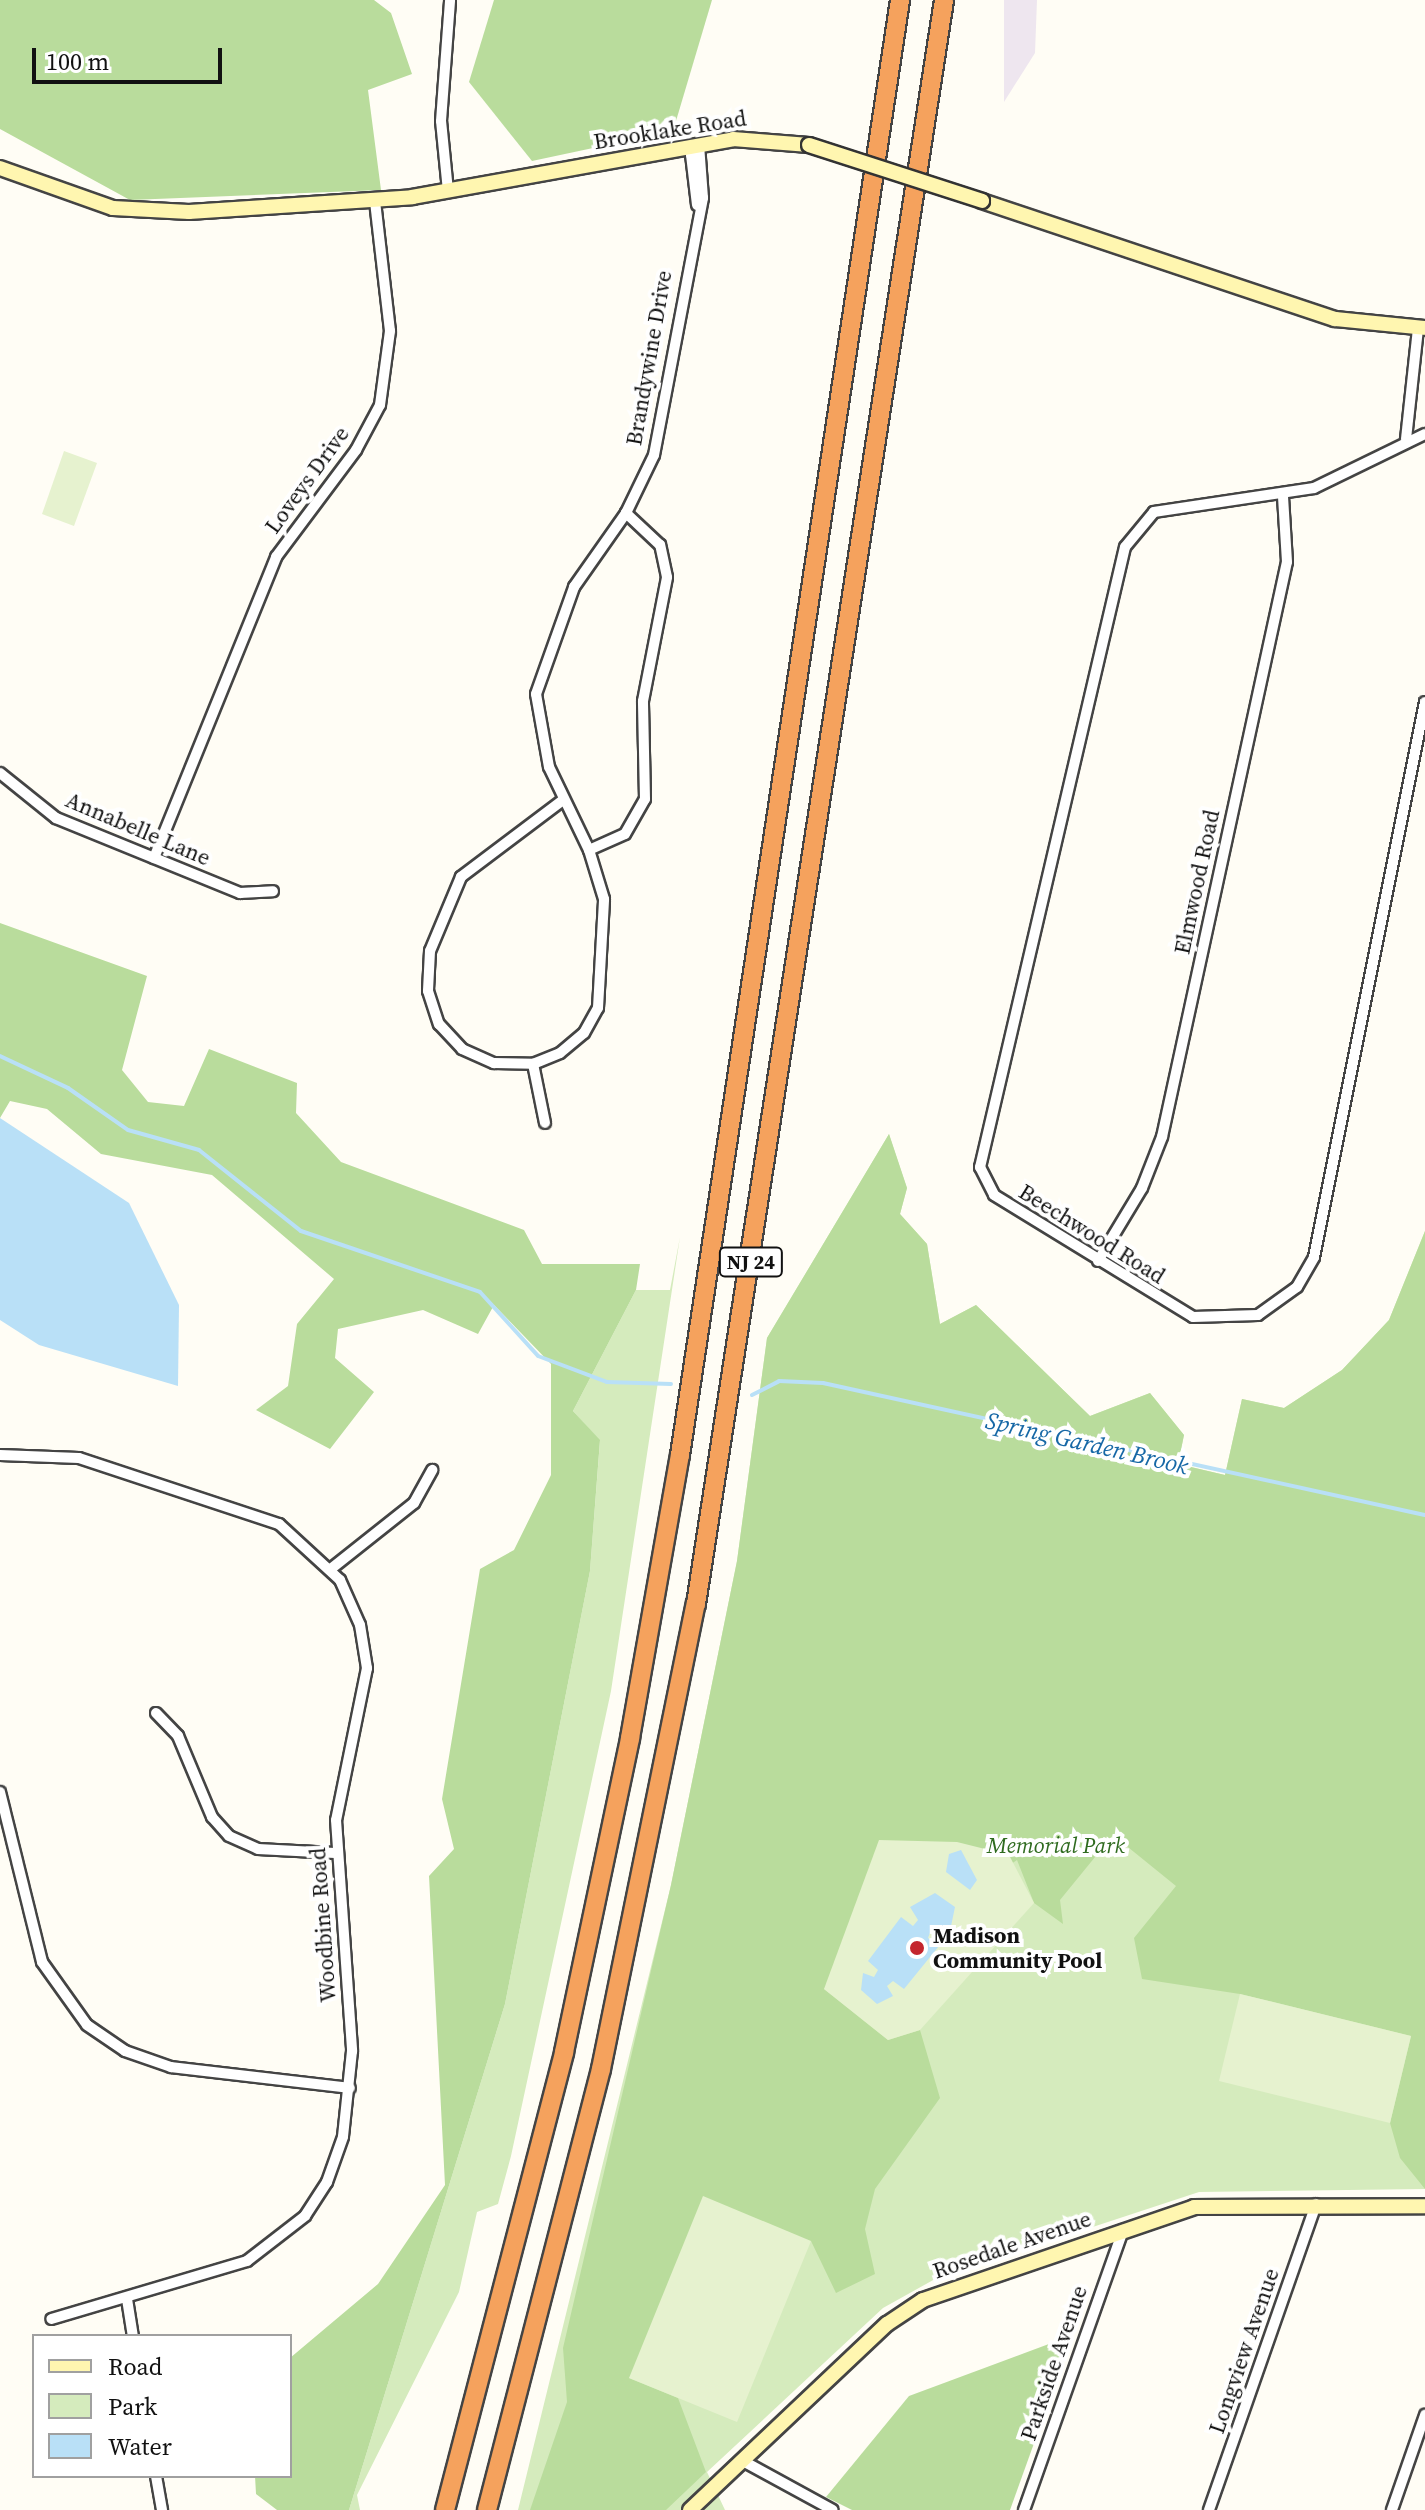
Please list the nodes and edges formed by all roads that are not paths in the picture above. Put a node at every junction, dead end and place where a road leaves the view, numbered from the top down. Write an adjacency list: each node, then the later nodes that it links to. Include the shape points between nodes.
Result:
1 (450, 0): 6 (street, via 441,121)
2 (900, 0): 39 (highway, NJ 24, via 639,1690 564,2052)
3 (944, 0): 40 (highway, NJ 24, via 691,1633 601,2069)
4 (699, 145): 6 (street, Brooklake Road); 8 (street, Brooklake Road, bridge, via 759,138 809,145 1292,306); 12 (street, Brandywine Drive, via 691,155 697,205 660,430)
5 (0, 168): 7 (street, Brooklake Road, via 128,210)
6 (448, 191): 7 (street, Brooklake Road)
7 (375, 201): 17 (street, Loveys Drive, via 390,331 380,405 356,450 276,557)
8 (1422, 328): 10 (street)
9 (1425, 434): 10 (street, Beechwood Road)
10 (1406, 439): 11 (street, Beechwood Road, via 1338,479)
11 (1283, 497): 21 (street, Elmwood Road, via 1287,562 1162,1137 1142,1188); 21 (street, Beechwood Road, via 1165,508 1142,520 1125,547 980,1156 994,1195)
12 (626, 513): 15 (street, Brandywine Drive, via 574,587 541,674 541,742); 16 (street, via 660,545 667,577 643,701 645,799 625,834)
13 (1425, 702): 21 (street, Beechwood Road, via 1307,1272 1274,1307 1216,1321 1177,1311)
14 (0, 773): 17 (street, Annabelle Lane, via 56,818)
15 (563, 800): 16 (street, Brandywine Drive); 19 (street, Brandywine Drive, via 461,877 439,920 427,974 433,1011 462,1049 494,1063)
16 (589, 850): 19 (street, Brandywine Drive, via 606,922 598,1008 574,1044)
17 (154, 858): 18 (street, Annabelle Lane, via 240,893)
18 (273, 891)
19 (533, 1064): 20 (street)
20 (545, 1123)
21 (1098, 1261)
22 (0, 1455): 24 (street, Woodbine Road, via 79,1458 258,1515 299,1536)
23 (432, 1470): 24 (street, via 414,1503)
24 (332, 1568): 27 (street, Woodbine Road, via 360,1625 367,1668)
25 (156, 1713): 27 (street, via 178,1736 212,1817 229,1836 258,1849)
26 (0, 1792): 28 (street, via 42,1962 87,2025 125,2051 171,2067)
27 (335, 1853): 28 (street, Woodbine Road)
28 (350, 2088): 32 (street, Woodbine Road, via 327,2182 287,2234 247,2261)
29 (1316, 2204): 30 (street, Rosedale Avenue); 31 (street, Rosedale Avenue, via 1213,2205); 44 (street, Longview Avenue)
30 (1425, 2206)
31 (1123, 2230): 36 (street, Rosedale Avenue, via 903,2311); 43 (street, Parkside Avenue)
32 (127, 2299): 33 (street, Woodbine Road); 34 (street)
33 (51, 2319)
34 (133, 2334)
35 (1425, 2415): 45 (street)
36 (743, 2461): 41 (street, Rosedale Avenue); 42 (street)
37 (156, 2478): 38 (street)
38 (162, 2510)
39 (445, 2510)
40 (487, 2510)
41 (690, 2510)
42 (833, 2510)
43 (1026, 2510)
44 (1209, 2510)
45 (1392, 2510)

